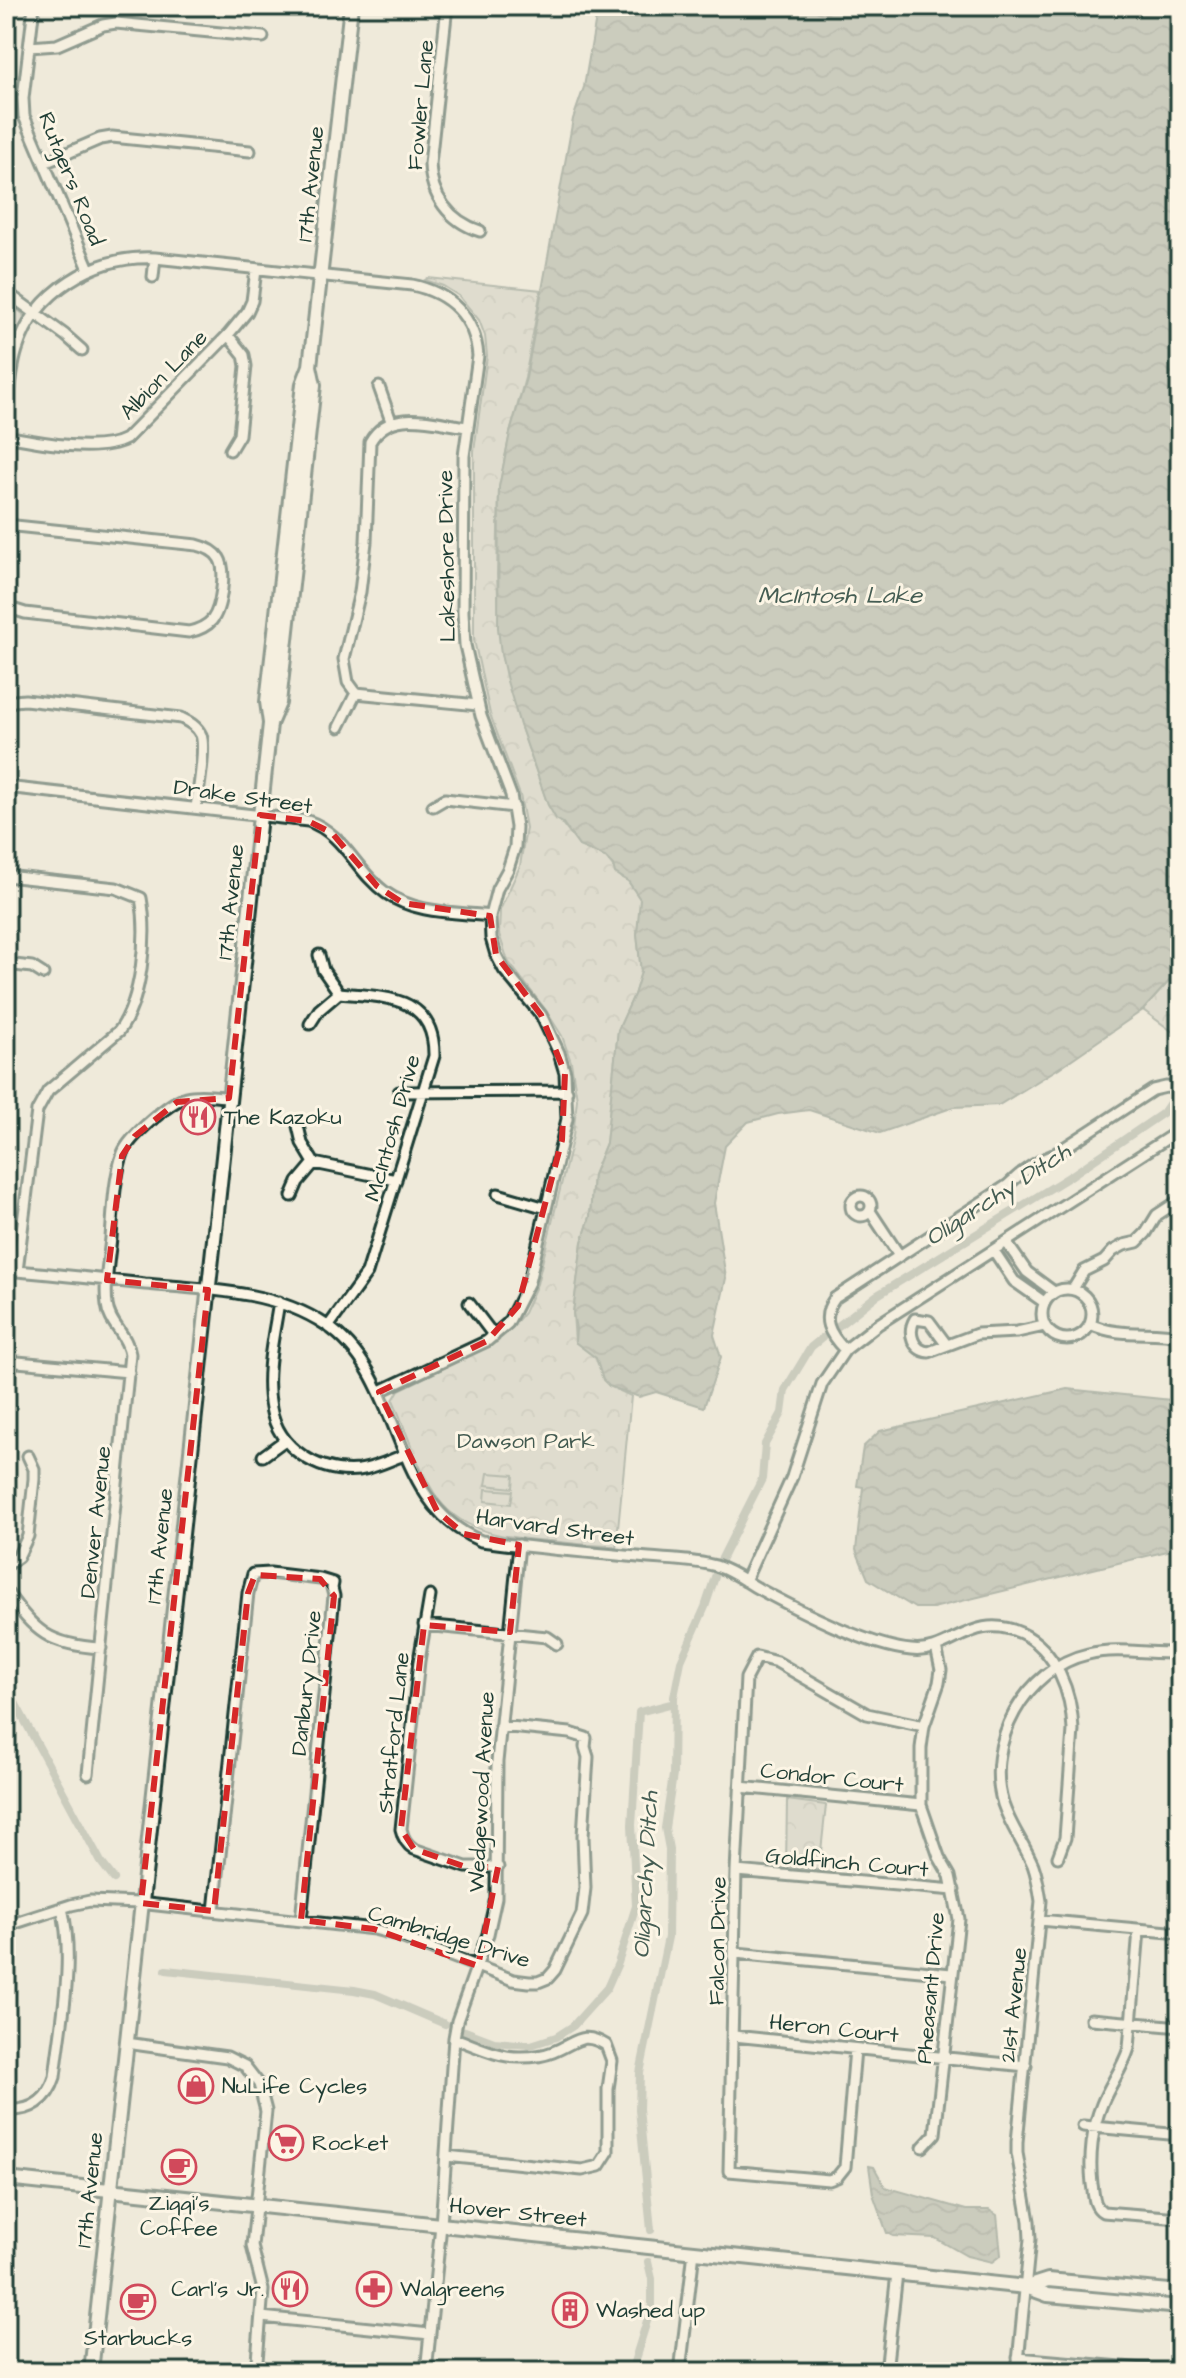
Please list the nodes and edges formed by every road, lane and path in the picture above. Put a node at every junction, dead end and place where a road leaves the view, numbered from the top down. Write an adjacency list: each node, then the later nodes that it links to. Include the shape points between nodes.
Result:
1 (34, 6): 5 (street, Rutgers Road)
2 (351, 6): 12 (main road, 17th Avenue)
3 (447, 6): 8 (street, Fowler Lane, via 431,179 446,210)
4 (263, 37): 5 (street, via 116,23 57,45)
5 (29, 47): 7 (street, Rutgers Road, via 24,116)
6 (250, 151): 7 (street, via 112,137)
7 (44, 163): 10 (street, Rutgers Road)
8 (480, 231)
9 (155, 258): 10 (street, Lakeshore Drive, via 127,258); 11 (street, Lakeshore Drive); 13 (street)
10 (89, 269): 15 (street, Lakeshore Drive)
11 (256, 270): 12 (street, Lakeshore Drive); 16 (street, Albion Lane, via 252,301)
12 (320, 276): 20 (street, Lakeshore Drive, via 425,288 462,312 473,327 478,356); 34 (main road, 17th Avenue, via 302,497 279,703 270,724)
13 (153, 277)
14 (6, 292): 15 (street)
15 (36, 313): 17 (street); 21 (street, Lakeshore Drive, via 15,355)
16 (228, 335): 22 (street, Albion Lane, via 117,444 97,447); 23 (street, via 246,366 239,435)
17 (82, 350)
18 (379, 387): 19 (street)
19 (391, 421): 20 (street); 26 (street, via 370,442 366,542 344,659)
20 (467, 427): 28 (street, Lakeshore Drive, via 463,612)
21 (6, 429)
22 (6, 436)
23 (230, 450)
24 (6, 525): 25 (street, via 197,545 217,555 223,570 214,617 189,632)
25 (6, 607)
26 (356, 693): 28 (street); 29 (street)
27 (6, 704): 33 (street, via 25,700 191,723 203,745)
28 (478, 705): 32 (street, Lakeshore Drive)
29 (339, 727)
30 (6, 787): 33 (street, Drake Street)
31 (433, 806): 32 (street, via 445,799)
32 (514, 807): 36 (street, Lakeshore Drive, via 515,847)
33 (196, 808): 34 (street, Drake Street)
34 (260, 815): 36 (street, Drake Street, via 321,825 377,886 403,903); 46 (main road, 17th Avenue)
35 (6, 876): 60 (street, via 116,888 141,898 145,919 137,992 126,1021 48,1091 37,1111)
36 (490, 916): 43 (street, Lakeshore Drive, via 496,955 548,1027)
37 (319, 955): 40 (street)
38 (6, 964): 39 (street)
39 (43, 974)
40 (339, 993): 41 (street); 45 (street, McIntosh Drive, via 400,1000 425,1019 434,1056)
41 (310, 1024)
42 (1180, 1088): 58 (street, via 1153,1090)
43 (567, 1091): 45 (street); 54 (street, Lakeshore Drive, via 567,1119)
44 (399, 1092): 45 (street)
45 (423, 1093): 50 (street, McIntosh Drive)
46 (229, 1097): 61 (street, Denver Avenue, via 185,1097 126,1146); 63 (main road, 17th Avenue)
47 (298, 1126): 49 (street)
48 (1180, 1130): 56 (street)
49 (314, 1163): 50 (street); 52 (street)
50 (396, 1180): 70 (street, McIntosh Drive, via 367,1273)
51 (498, 1194): 54 (street)
52 (292, 1196)
53 (1180, 1201): 62 (street, via 1157,1215 1137,1242 1084,1271)
54 (546, 1208): 72 (street, Lakeshore Drive, via 528,1286 508,1323)
55 (870, 1211): 58 (street)
56 (1006, 1242): 57 (street); 64 (street, via 1027,1272)
57 (994, 1251): 66 (street, via 1014,1281); 74 (street)
58 (899, 1255): 74 (street, via 829,1305 827,1324)
59 (6, 1270): 60 (street, Harvard Street)
60 (17, 1271): 61 (street, Harvard Street)
61 (107, 1280): 63 (street, Harvard Street); 76 (street, Denver Avenue, via 107,1309 129,1345)
62 (1073, 1289): 64 (street); 68 (street, via 1087,1298)
63 (208, 1290): 65 (street, Harvard Street); 103 (main road, 17th Avenue)
64 (1054, 1292): 66 (street)
65 (279, 1302): 70 (street, Harvard Street); 78 (street, via 269,1392 276,1427)
66 (1044, 1302): 69 (street)
67 (469, 1303): 72 (street)
68 (1090, 1324): 69 (street, via 1069,1339); 71 (street, via 1120,1334)
69 (1044, 1326): 73 (street, via 977,1334)
70 (328, 1327): 77 (street, Harvard Street, via 358,1355)
71 (1179, 1334)
72 (494, 1336): 77 (street, Lakeshore Drive)
73 (946, 1344)
74 (845, 1350): 84 (street, via 817,1394 792,1477)
75 (6, 1361): 76 (street)
76 (129, 1372): 91 (street, Denver Avenue)
77 (380, 1391): 79 (street, Harvard Street)
78 (285, 1440): 79 (street, via 302,1456 332,1469 362,1470); 81 (street)
79 (406, 1454): 82 (street, Harvard Street, via 425,1496 454,1527 481,1541)
80 (28, 1456): 83 (street, via 34,1479 28,1536 18,1557)
81 (263, 1456)
82 (519, 1545): 84 (street, Harvard Street, via 700,1563); 88 (street, Wedgewood Avenue)
83 (6, 1566)
84 (745, 1581): 90 (street, Harvard Street, via 868,1639 913,1651)
85 (6, 1591): 91 (street, via 22,1614 49,1637)
86 (430, 1596): 87 (street, Stratford Lane)
87 (424, 1625): 88 (street, Stratford Lane); 100 (street, Stratford Lane, via 403,1837 414,1849 466,1867)
88 (510, 1632): 89 (street, Stratford Lane, via 547,1637); 94 (street, Wedgewood Avenue)
89 (557, 1644)
90 (936, 1647): 93 (street, Harvard Street, via 970,1630 1007,1628 1032,1639); 95 (street, Pheasant Drive, via 941,1670)
91 (101, 1648): 96 (street, Denver Avenue)
92 (1180, 1653): 93 (street, via 1091,1654)
93 (1055, 1669): 99 (street, Harvard Street, via 1069,1693 1073,1730 1065,1838); 107 (street, 21st Avenue, via 1018,1706 998,1762 1003,1803 1038,1882)
94 (500, 1726): 100 (street, Wedgewood Avenue); 112 (street, Cambridge Drive, via 586,1738 585,1888 582,1914 548,1978 513,1980)
95 (924, 1726): 97 (street, Falcon Drive, via 867,1714 777,1662 757,1657 746,1678); 98 (street, Pheasant Drive)
96 (88, 1774)
97 (740, 1787): 98 (street, Condor Court); 101 (street, Falcon Drive)
98 (921, 1805): 102 (street, Pheasant Drive)
99 (1058, 1857)
100 (498, 1867): 112 (street, Wedgewood Avenue, via 496,1898)
101 (736, 1871): 102 (street, Goldfinch Court); 111 (street, Falcon Drive)
102 (954, 1890): 113 (street, Pheasant Drive, via 959,1919)
103 (141, 1903): 104 (street, Cambridge Drive, via 90,1901); 105 (street, Cambridge Drive); 119 (main road, 17th Avenue)
104 (62, 1908): 108 (street, Cambridge Drive); 123 (street, via 68,1953 55,2077 42,2101)
105 (214, 1911): 106 (street, Cambridge Drive); 106 (street, Danbury Drive, via 248,1593 253,1574 270,1573 333,1583)
106 (301, 1920): 112 (street, Cambridge Drive, via 374,1929)
107 (1040, 1920): 109 (street); 122 (street, 21st Avenue)
108 (6, 1926)
109 (1139, 1930): 110 (street); 115 (street)
110 (1180, 1933)
111 (736, 1953): 113 (street); 117 (street, Falcon Drive)
112 (478, 1966): 118 (street, Wedgewood Avenue)
113 (951, 1974): 121 (street, Pheasant Drive)
114 (1091, 2019): 115 (street)
115 (1132, 2023): 116 (street); 125 (street, via 1126,2060)
116 (1180, 2027)
117 (734, 2036): 120 (street, Heron Court); 120 (street, Falcon Drive, via 729,2171 829,2180 842,2173)
118 (454, 2038): 128 (street, Wedgewood Avenue); 128 (street, via 517,2057 554,2052 588,2037 606,2045 612,2061 608,2152 599,2166 582,2170)
119 (126, 2043): 130 (main road, 17th Avenue); 131 (street, via 227,2057 252,2074 266,2111)
120 (855, 2049): 121 (street, Heron Court)
121 (942, 2058): 122 (street, Heron Court); 127 (street, Pheasant Drive, via 935,2134)
122 (1026, 2066): 136 (street, 21st Avenue, via 1017,2153 1029,2221)
123 (6, 2110)
124 (1083, 2126): 125 (street)
125 (1095, 2126): 126 (street); 132 (street, via 1091,2152 1097,2209)
126 (1180, 2135)
127 (923, 2147)
128 (446, 2156): 133 (street, Wedgewood Avenue)
129 (6, 2179): 130 (main road, Hover Street)
130 (111, 2189): 131 (main road, Hover Street); 142 (main road, 17th Avenue)
131 (257, 2206): 133 (main road, Hover Street); 139 (street, via 252,2246 263,2290)
132 (1180, 2218)
133 (441, 2225): 134 (main road, Hover Street); 140 (street, Wedgewood Avenue)
134 (694, 2251): 135 (main road, Hover Street); 145 (street)
135 (897, 2273): 136 (main road, Hover Street); 146 (street)
136 (1026, 2287): 137 (main road, Hover Street, via 1048,2280); 138 (main road, Hover Street, via 1048,2295); 141 (street, 21st Avenue)
137 (1180, 2292)
138 (1180, 2307)
139 (261, 2317): 140 (street); 143 (street)
140 (430, 2334): 144 (street, Wedgewood Avenue)
141 (1018, 2358): 147 (street, 21st Avenue); 148 (street)
142 (91, 2372)
143 (256, 2372)
144 (426, 2372)
145 (680, 2372)
146 (886, 2372)
147 (1017, 2372)
148 (1179, 2372)

